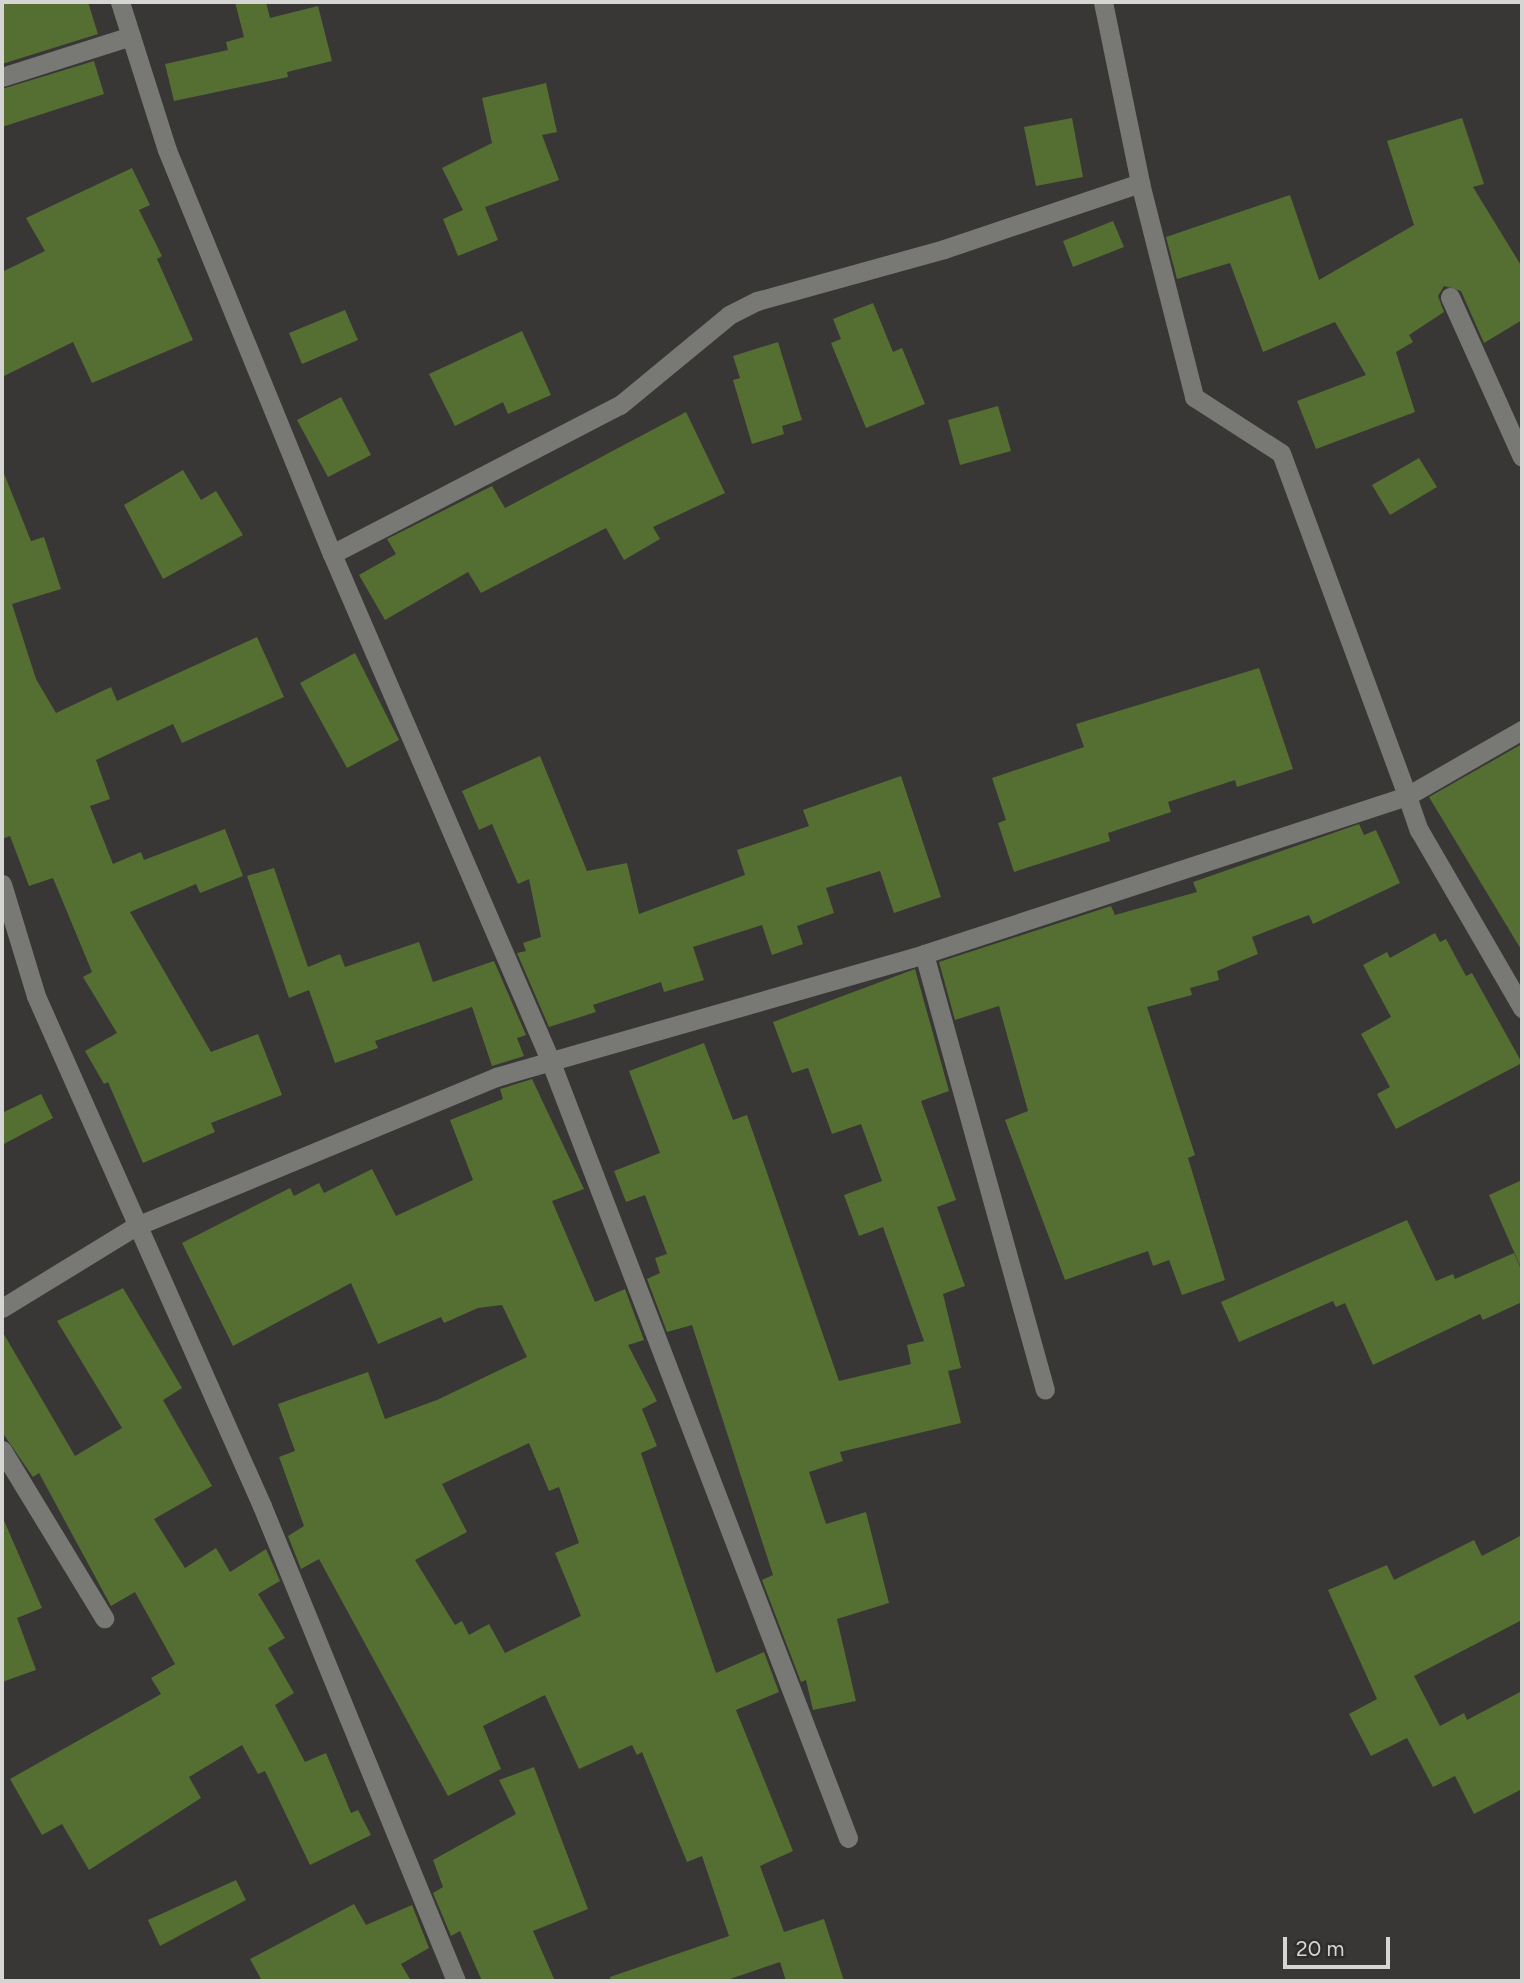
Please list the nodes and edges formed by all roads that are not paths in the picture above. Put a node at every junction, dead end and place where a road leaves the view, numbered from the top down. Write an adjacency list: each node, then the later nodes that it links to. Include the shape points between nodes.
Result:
1 (120, 2): 3 (street)
2 (1103, 2): 5 (street)
3 (131, 36): 4 (street); 8 (street, via 167,150)
4 (2, 77)
5 (1140, 183): 8 (street, via 944,249 757,301 729,315 620,405); 10 (street, via 1194,397 1281,453)
6 (1450, 297): 7 (street)
7 (1522, 457)
8 (332, 554): 14 (street)
9 (1522, 730): 10 (street)
10 (1407, 796): 12 (street); 13 (street, via 1419,830)
11 (2, 884): 15 (street, via 36,996)
12 (924, 954): 14 (street); 17 (street)
13 (1522, 1008)
14 (550, 1060): 15 (street); 20 (street)
15 (134, 1227): 16 (street); 21 (street, via 262,1506)
16 (2, 1308)
17 (1045, 1390)
18 (2, 1450): 19 (street)
19 (104, 1618)
20 (848, 1838)
21 (456, 1981)

